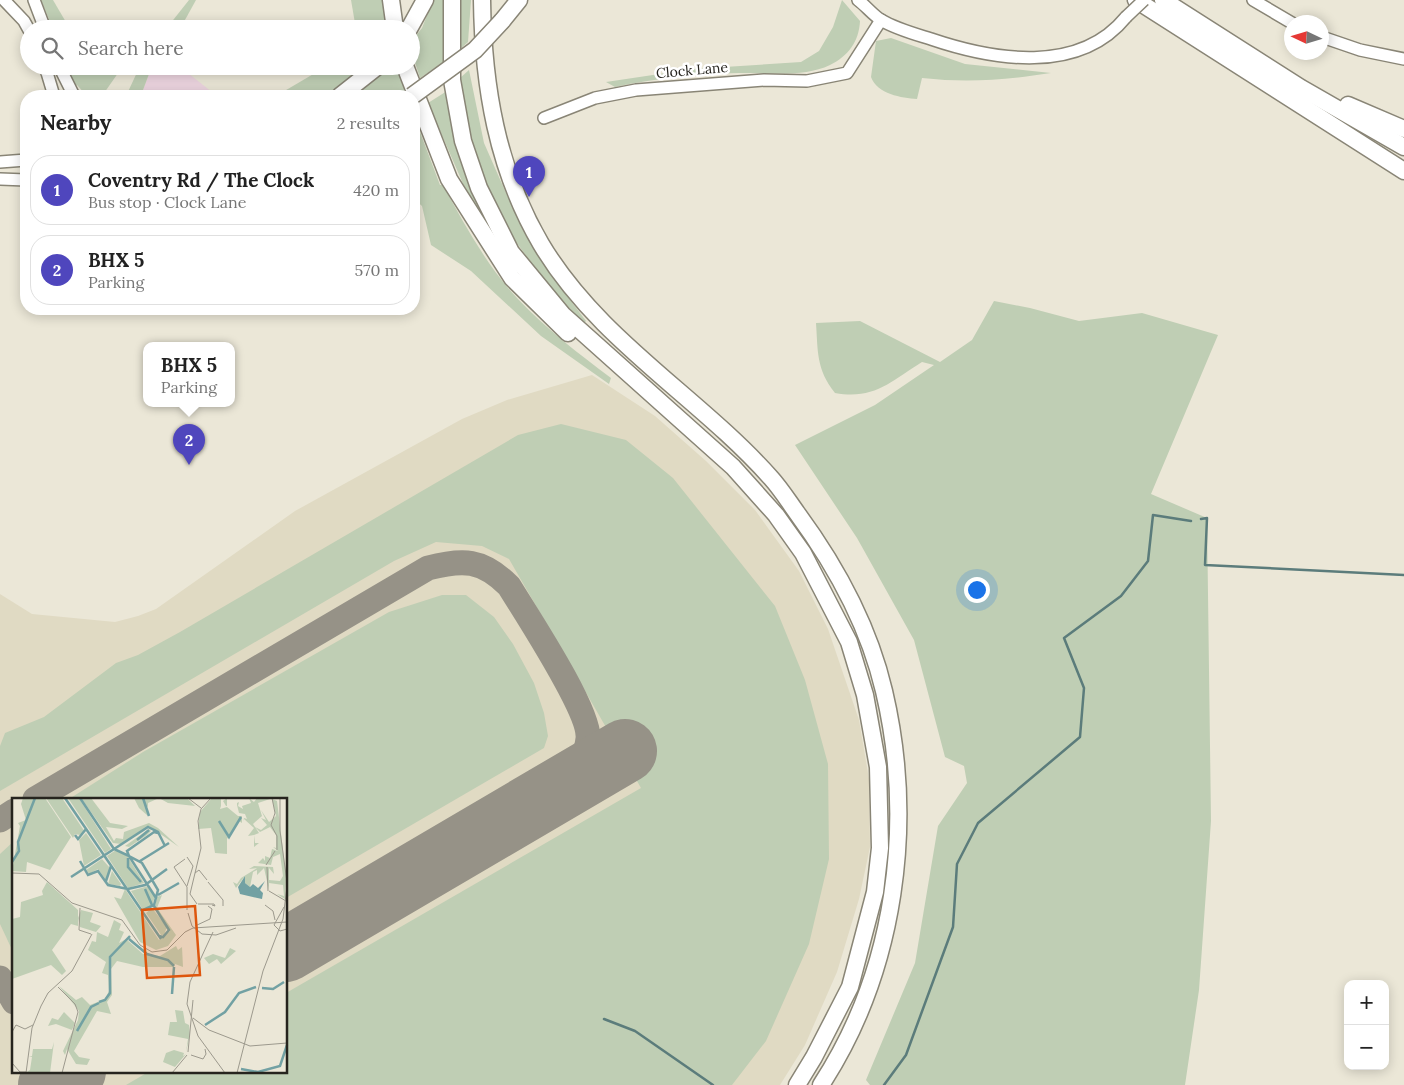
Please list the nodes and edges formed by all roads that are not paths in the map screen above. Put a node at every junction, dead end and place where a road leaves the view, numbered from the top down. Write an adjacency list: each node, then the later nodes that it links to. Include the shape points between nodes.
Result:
1 (4, 0): 15 (street)
2 (34, 0): 16 (street)
3 (393, 0): 17 (highway)
4 (425, 0): 18 (highway)
5 (452, 0): 42 (highway, via 452,80 463,141 479,188 511,252 563,315)
6 (482, 0): 22 (highway)
7 (489, 0): 22 (highway)
8 (519, 0): 32 (highway, bridge, via 475,50)
9 (858, 0): 19 (street)
10 (1136, 0): 39 (highway)
11 (1144, 0): 19 (street, bridge, via 1113,30 1093,43 1066,54 1037,58 1008,57 958,48)
12 (1163, 0): 23 (highway)
13 (1253, 0): 14 (street)
14 (1284, 18)
15 (22, 20)
16 (42, 20)
17 (400, 20)
18 (409, 20)
19 (881, 20): 34 (street, Clock Lane, via 852,76 636,90 595,98)
20 (1329, 39): 21 (street)
21 (1404, 59)
22 (486, 64): 44 (highway, via 490,107 506,169 528,221 554,265 594,312 772,479 826,554 869,646 883,689 892,735 898,856 877,965 863,1003)
23 (1276, 72): 35 (highway); 36 (highway)
24 (48, 75): 28 (street)
25 (64, 75): 29 (street)
26 (367, 75): 30 (highway)
27 (409, 75): 31 (highway)
28 (52, 90)
29 (71, 90)
30 (348, 90)
31 (414, 90)
32 (420, 91)
33 (420, 105): 42 (highway, via 449,179 512,278 554,322 614,370)
34 (544, 118)
35 (1404, 130)
36 (1404, 147)
37 (20, 160): 38 (street)
38 (0, 162)
39 (1404, 171)
40 (0, 179): 41 (street)
41 (20, 180)
42 (643, 386): 43 (highway, via 734,467 776,515 803,553 849,642 865,695 878,767 880,848 875,892 850,986)
43 (797, 1085)
44 (821, 1085)

